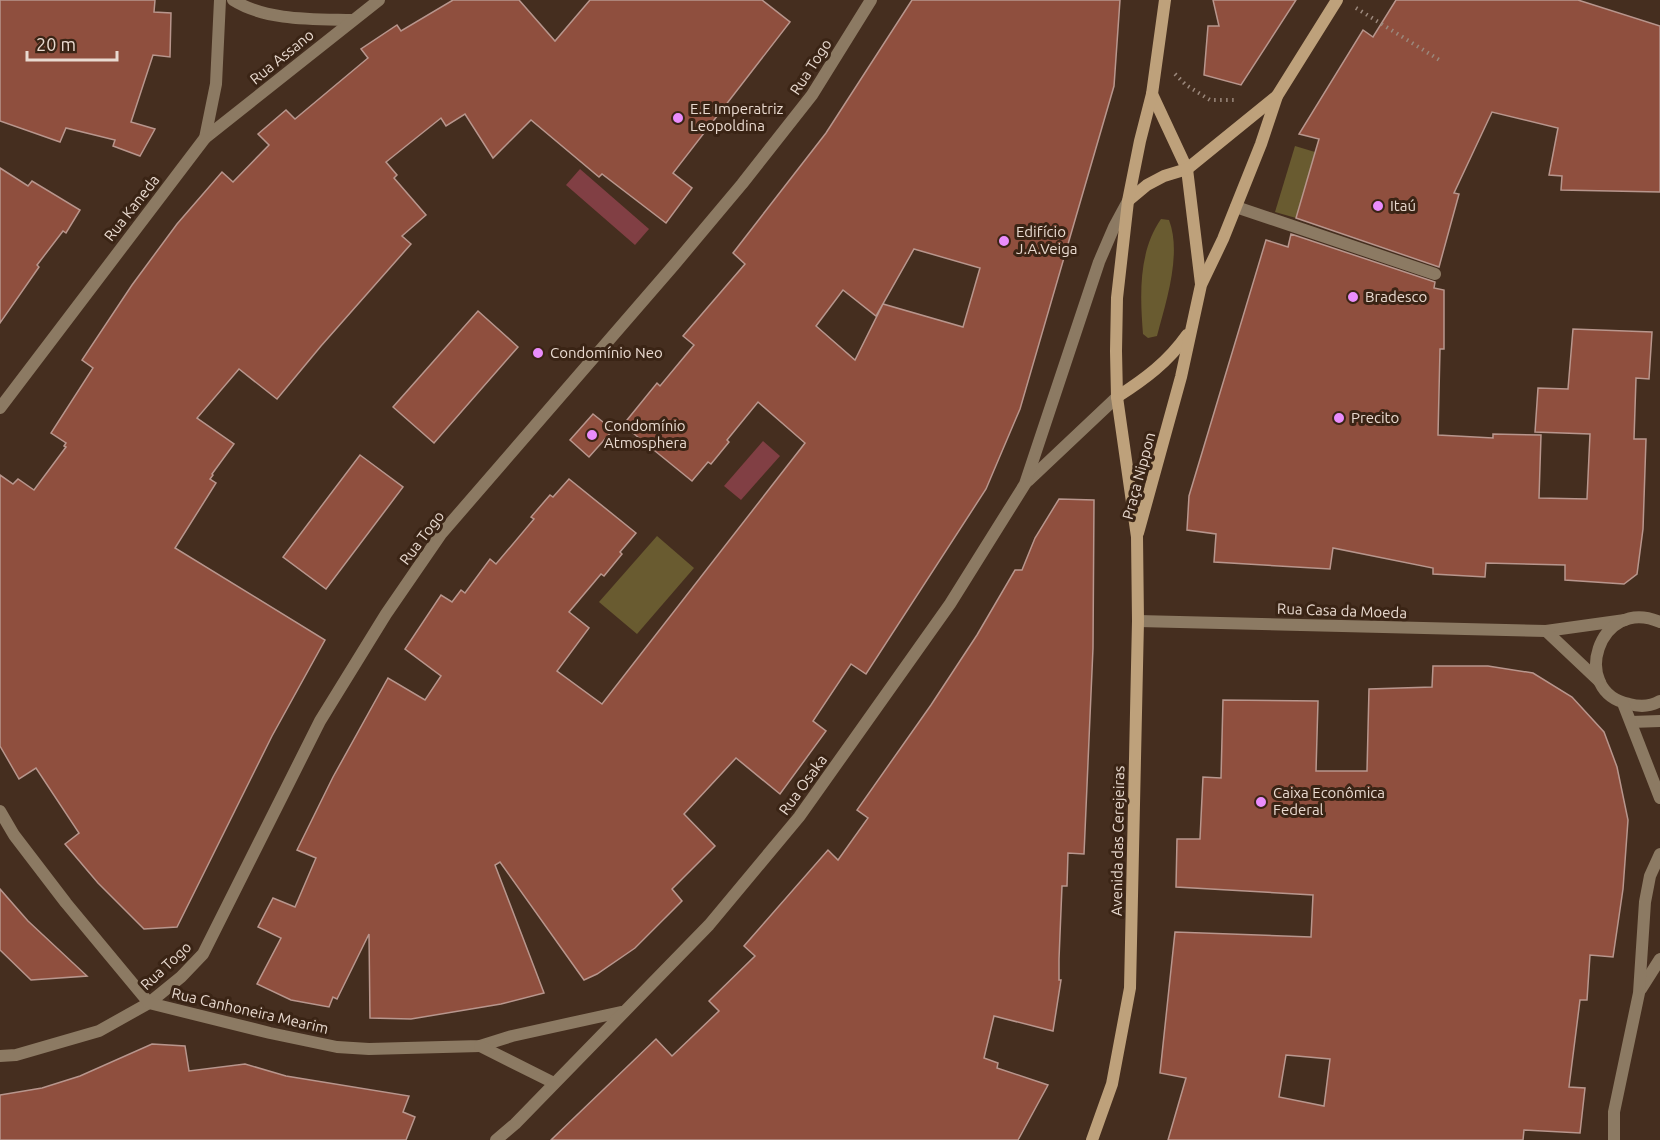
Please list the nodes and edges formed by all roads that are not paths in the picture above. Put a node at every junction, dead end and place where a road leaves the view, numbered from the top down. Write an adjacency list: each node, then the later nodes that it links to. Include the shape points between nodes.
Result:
1 (220, 0): 10 (street, Rua Kaneda, via 216,84)
2 (233, 0): 7 (street, via 244,7 276,14)
3 (379, 0): 7 (street, Rua Assano)
4 (871, 0): 36 (street, Rua Togo, via 812,95 742,184 441,534 320,721 203,954)
5 (1165, 0): 8 (main road)
6 (1337, 0): 9 (main road)
7 (352, 20): 10 (street, Rua Assano)
8 (1152, 94): 11 (main road, Praça Nippon); 12 (main road, Praça Nippon)
9 (1277, 96): 11 (main road); 13 (main road, Praça Nippon)
10 (205, 138): 19 (street, Rua Kaneda)
11 (1186, 169): 12 (main road, via 1147,184); 15 (main road, Praça Nippon)
12 (1128, 201): 17 (street, Praça Nippon, via 1099,262); 18 (main road, Praça Nippon, via 1117,298)
13 (1236, 207): 14 (street); 15 (main road, Praça Nippon)
14 (1435, 274)
15 (1201, 285): 16 (main road, Praça Nippon)
16 (1192, 330): 18 (main road, via 1161,367); 21 (main road, Praça Nippon)
17 (1056, 393): 20 (street, Rua Osaka)
18 (1118, 397): 20 (street); 21 (main road, Praça Nippon)
19 (0, 408)
20 (1025, 484): 37 (street, Rua Osaka, via 950,604 799,817 710,925)
21 (1137, 537): 23 (main road, Avenida das Cerejeiras)
22 (1624, 620): 24 (street, Rua Casa da Moeda, via 1638,617); 25 (street, Rua Casa da Moeda); 26 (street, via 1601,639 1596,654)
23 (1138, 621): 25 (street, Rua Casa da Moeda); 42 (main road, Avenida das Cerejeiras, via 1130,988 1112,1084)
24 (1660, 622)
25 (1546, 631): 26 (street)
26 (1601, 683): 28 (street)
27 (1660, 701): 28 (street, via 1639,706)
28 (1623, 703): 30 (street)
29 (1660, 721): 30 (street)
30 (1631, 722): 31 (street)
31 (1660, 798)
32 (0, 811): 36 (street, Rua Canhoneira Mearim, via 66,903)
33 (1660, 854): 35 (street, via 1645,902)
34 (1660, 959): 35 (street)
35 (1639, 993): 43 (street, via 1614,1112)
36 (149, 1003): 38 (street, Rua Canhoneira Mearim, via 337,1047); 39 (street, Rua Togo, via 99,1031)
37 (622, 1012): 38 (street, Rua Canhoneira Mearim); 40 (street, Rua Osaka)
38 (480, 1046): 40 (street, Rua Canhoneira Mearim)
39 (0, 1056)
40 (554, 1083): 41 (street, Rua Osaka)
41 (496, 1140)
42 (1092, 1140)
43 (1614, 1140)

